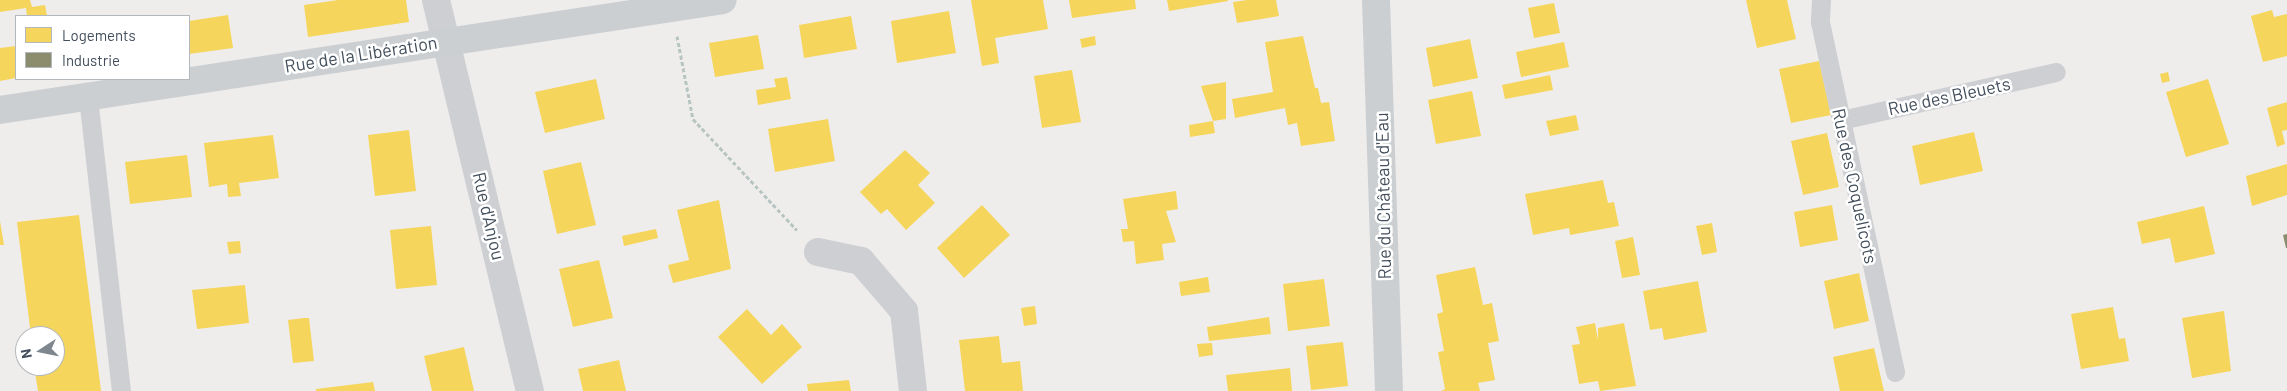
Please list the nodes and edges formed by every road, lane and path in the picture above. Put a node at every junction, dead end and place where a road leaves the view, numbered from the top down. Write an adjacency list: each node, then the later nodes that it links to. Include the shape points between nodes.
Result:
1 (436, 0): 6 (street, Rue d'Anjou)
2 (723, 0): 5 (street, Rue de la Libération)
3 (1376, 0): 16 (street, Rue du Château d'Eau)
4 (1821, 0): 10 (lane, Rue des Coquelicots, via 1820,22)
5 (672, 9): 6 (street, Rue de la Libération); 11 (path, via 693,119)
6 (447, 41): 8 (street, Rue de la Libération); 14 (street, Rue d'Anjou)
7 (2056, 72): 10 (lane, Rue des Bleuets)
8 (88, 97): 9 (street, Rue de la Libération); 13 (lane)
9 (0, 110)
10 (1841, 120): 12 (lane, Rue des Coquelicots)
11 (818, 252): 15 (street, via 861,261 904,312)
12 (1895, 372)
13 (121, 391)
14 (530, 391)
15 (913, 391)
16 (1389, 391)

